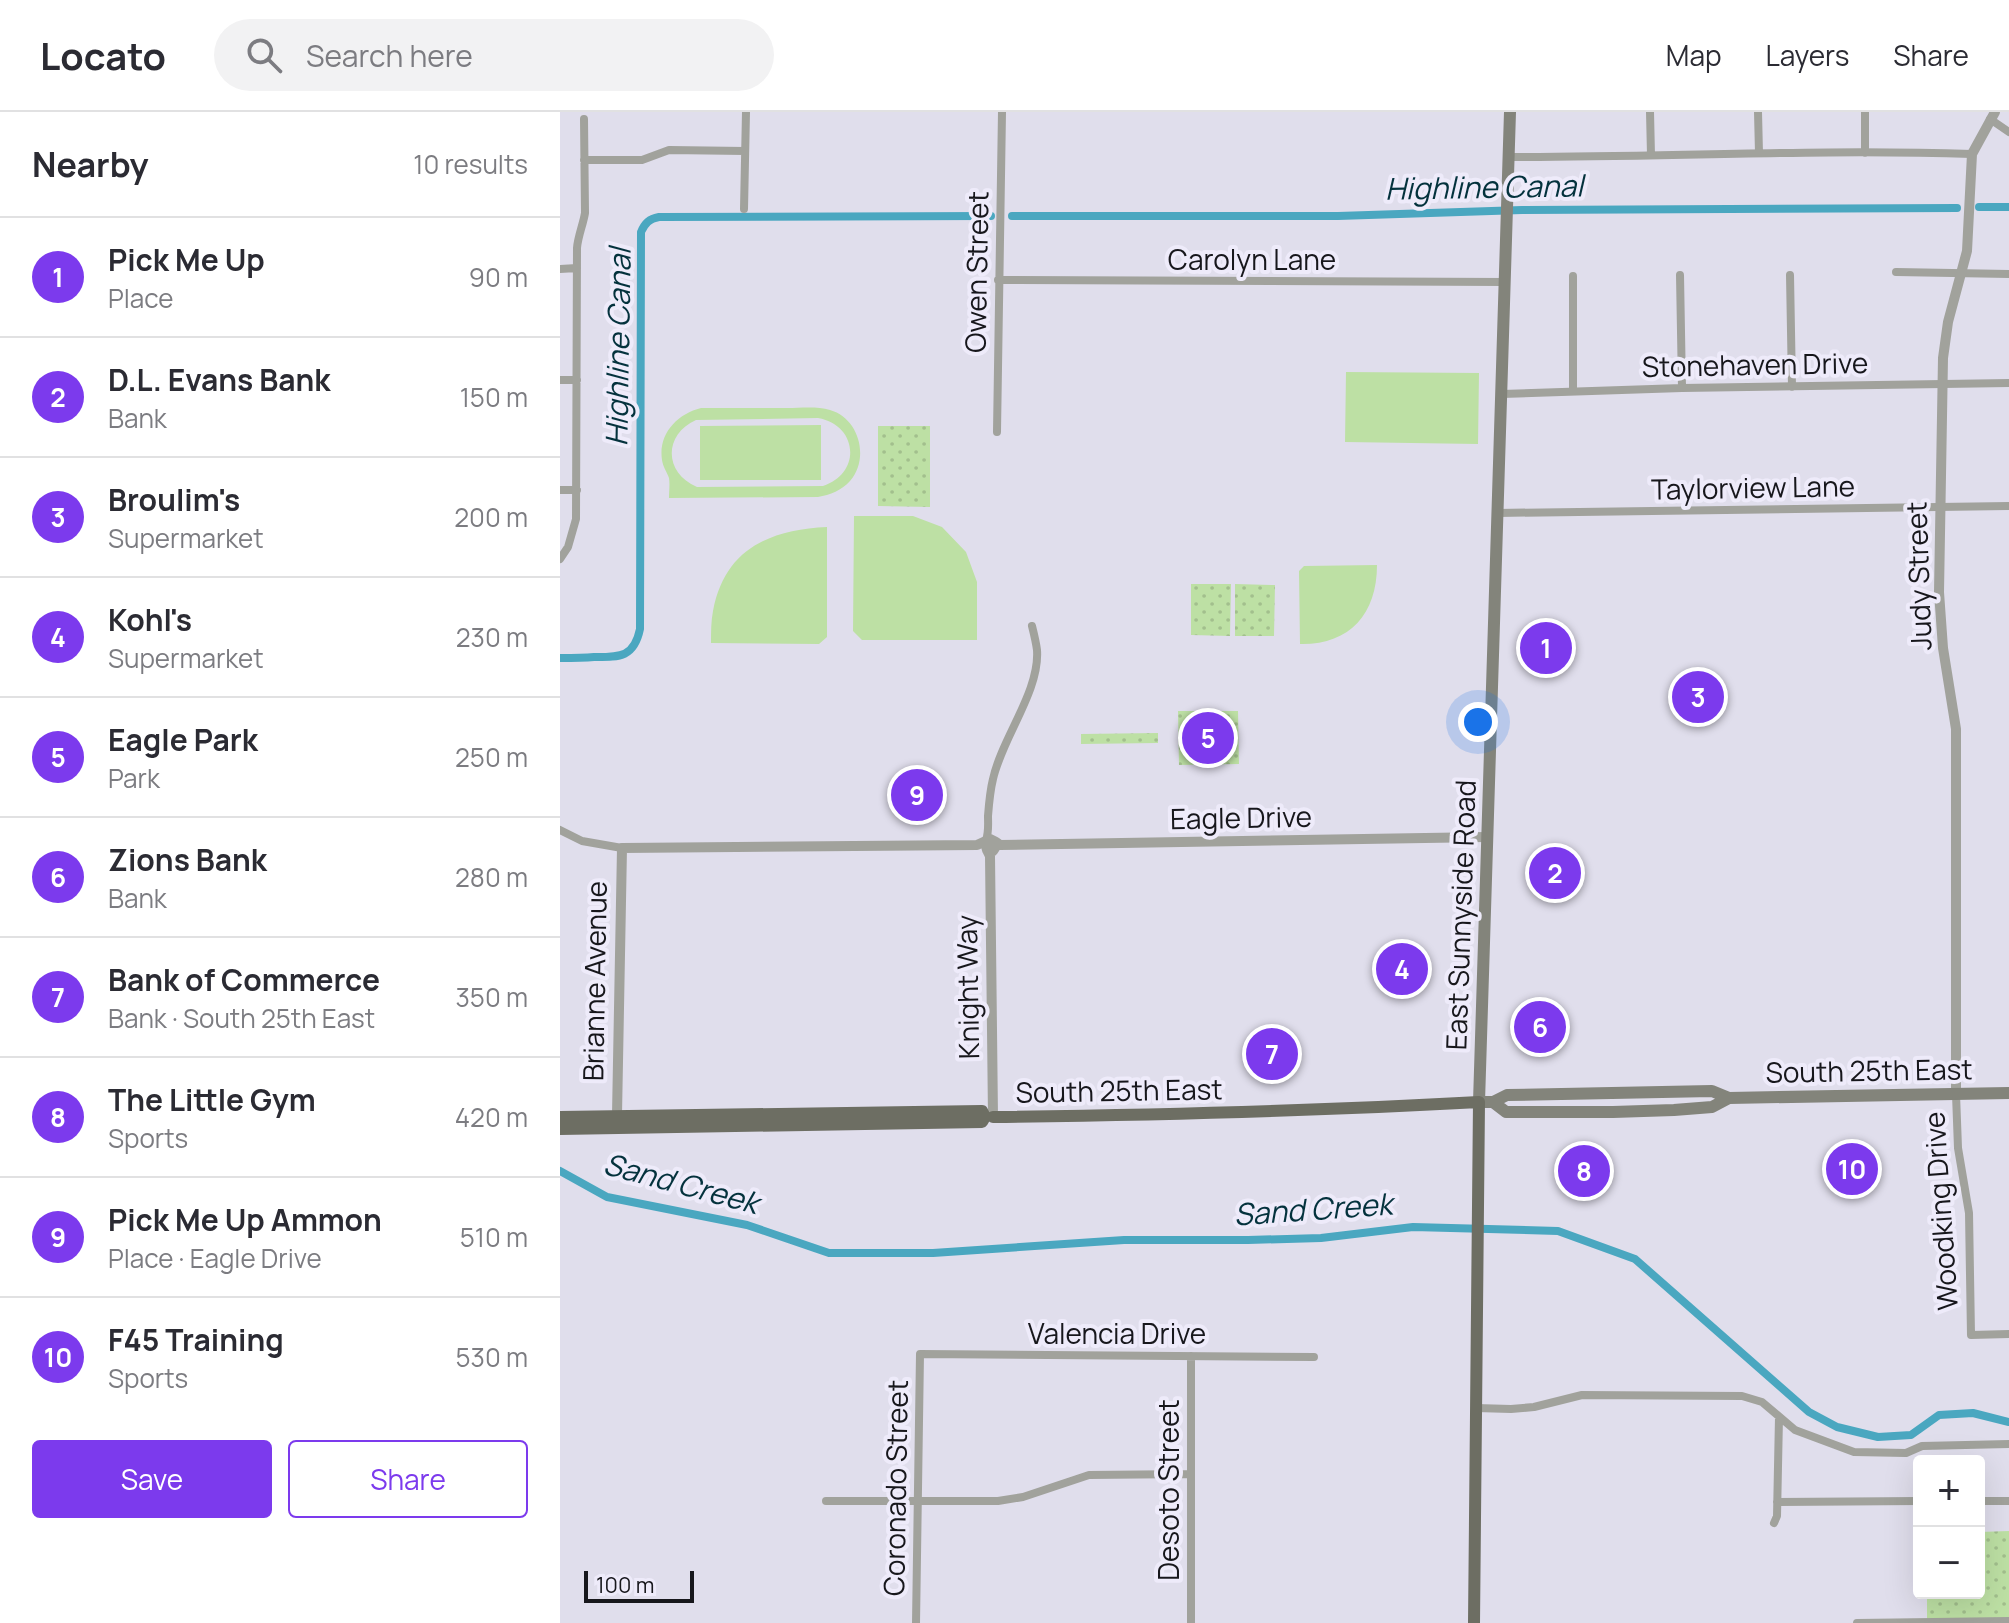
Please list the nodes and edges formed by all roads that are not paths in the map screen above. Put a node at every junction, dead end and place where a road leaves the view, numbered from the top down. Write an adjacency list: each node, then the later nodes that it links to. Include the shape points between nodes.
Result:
1 (746, 112): 10 (street)
2 (1002, 112): 26 (street, Owen Street)
3 (1510, 112): 15 (main road, East Sunnyside Road)
4 (1650, 112): 14 (street)
5 (1758, 112): 11 (street)
6 (1865, 112): 12 (street)
7 (1992, 116): 9 (street); 13 (street, Judy Street)
8 (584, 119): 16 (street)
9 (2009, 132)
10 (745, 151): 16 (street, via 669,150 642,160); 17 (street)
11 (1759, 153): 12 (street); 14 (street)
12 (1865, 153): 13 (street)
13 (1972, 154): 21 (street, Judy Street)
14 (1651, 155): 15 (street)
15 (1509, 157): 27 (main road, East Sunnyside Road)
16 (584, 160): 18 (street, via 585,213)
17 (744, 209)
18 (577, 268): 19 (street); 29 (street)
19 (560, 269)
20 (1896, 272): 21 (street)
21 (1961, 273): 22 (street); 31 (street, Judy Street, via 1948,322)
22 (2009, 274)
23 (1680, 275): 33 (street)
24 (1790, 275): 32 (street)
25 (1573, 276): 34 (street)
26 (998, 280): 27 (street, Carolyn Lane); 36 (street, Owen Street)
27 (1505, 282): 35 (main road, East Sunnyside Road)
28 (560, 380): 29 (street)
29 (577, 380): 38 (street)
30 (2009, 383): 31 (street, Stonehaven Drive)
31 (1943, 384): 32 (street, Stonehaven Drive); 40 (street, Judy Street)
32 (1792, 387): 33 (street, Stonehaven Drive)
33 (1682, 388): 34 (street, Stonehaven Drive)
34 (1573, 391): 35 (street, Stonehaven Drive)
35 (1502, 394): 41 (main road, East Sunnyside Road)
36 (997, 432)
37 (560, 490): 38 (street)
38 (577, 490): 42 (street, via 576,519)
39 (2009, 506): 40 (street, Taylorview Lane)
40 (1940, 507): 41 (street, Taylorview Lane); 49 (street, Judy Street, via 1940,615 1956,729)
41 (1498, 513): 45 (main road, East Sunnyside Road)
42 (560, 559)
43 (1032, 626): 46 (street, Knight Way, via 1035,669 993,776)
44 (560, 830): 47 (street, Eagle Drive, via 582,841)
45 (1487, 837): 46 (street, Eagle Drive); 51 (main road, East Sunnyside Road)
46 (990, 845): 47 (street, Eagle Drive); 56 (street, Knight Way)
47 (622, 848): 54 (street, Brianne Avenue)
48 (2009, 1093): 49 (main road, South 25th East)
49 (1956, 1094): 50 (main road, South 25th East); 60 (street, Woodking Drive, via 1969,1213 1971,1335)
50 (1729, 1098): 52 (main road, South 25th East, via 1712,1091 1674,1091 1507,1095); 52 (main road, South 25th East, via 1712,1107 1613,1112 1506,1112)
51 (1479, 1102): 52 (main road, South 25th East); 56 (main road, South 25th East); 64 (main road, East Sunnyside Road)
52 (1493, 1102)
53 (678, 1114): 54 (main road, South 25th East); 57 (main road, South 25th East); 58 (main road, via 652,1121)
54 (617, 1115): 55 (main road, South 25th East)
55 (560, 1117)
56 (989, 1117): 57 (main road, South 25th East, via 982,1111)
57 (810, 1119): 58 (main road, South 25th East)
58 (650, 1128): 59 (main road, South 25th East)
59 (560, 1129)
60 (2009, 1334)
61 (920, 1354): 62 (street, Valencia Drive); 72 (street, Coronado Street)
62 (1191, 1356): 63 (street, Valencia Drive); 67 (street, Desoto Street)
63 (1314, 1357)
64 (1476, 1408): 65 (street, via 1534,1407 1582,1395 1742,1396 1762,1402); 78 (main road, East Sunnyside Road)
65 (1779, 1416): 66 (street, via 1795,1430 1854,1452); 73 (street)
66 (2009, 1444)
67 (1191, 1474): 72 (street, via 1089,1475 1012,1500); 77 (street, Desoto Street)
68 (826, 1501): 72 (street)
69 (1913, 1501): 73 (street)
70 (1985, 1501): 71 (street)
71 (2009, 1501)
72 (918, 1502): 76 (street, Coronado Street)
73 (1777, 1502): 74 (street)
74 (1774, 1523)
75 (2007, 1622): 79 (street)
76 (916, 1623)
77 (1191, 1623)
78 (1474, 1623)
79 (1857, 1623)

